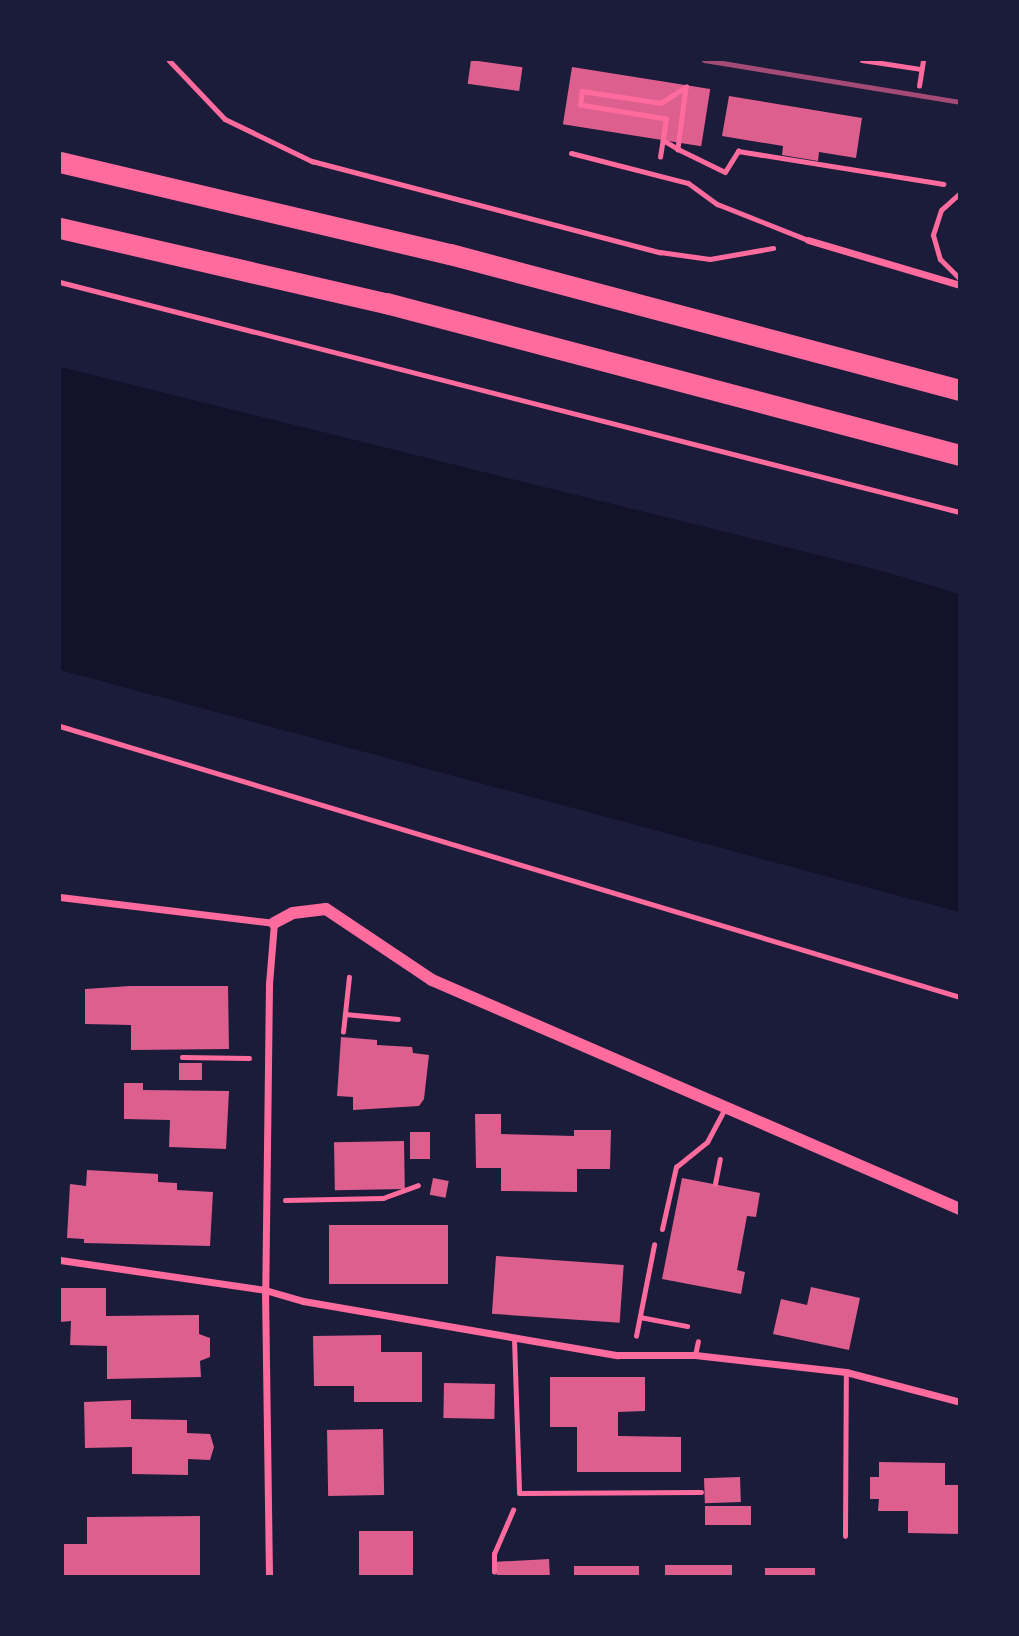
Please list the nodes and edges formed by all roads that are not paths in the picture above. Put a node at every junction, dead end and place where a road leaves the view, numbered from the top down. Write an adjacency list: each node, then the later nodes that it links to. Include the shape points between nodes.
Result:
1 (571, 153): 5 (lane, via 688,183 717,204)
2 (60, 162): 8 (highway, via 463,257)
3 (960, 193): 6 (lane, via 942,210 933,235 940,259)
4 (60, 228): 9 (highway, via 425,313)
5 (807, 240): 7 (street)
6 (960, 279)
7 (960, 285)
8 (960, 390)
9 (960, 455)
10 (60, 897): 11 (street)
11 (274, 923): 12 (street, via 293,913 326,909 432,980); 16 (street, via 269,984)
12 (724, 1110): 13 (street); 14 (lane, via 707,1142 676,1167)
13 (960, 1209)
14 (662, 1229)
15 (60, 1260): 16 (street)
16 (265, 1290): 17 (street); 24 (street)
17 (514, 1339): 19 (street, via 632,1354); 22 (lane, via 520,1493)
18 (698, 1341): 19 (lane)
19 (695, 1355): 20 (street)
20 (846, 1372): 21 (street); 23 (lane)
21 (960, 1402)
22 (701, 1492)
23 (845, 1536)
24 (269, 1577)

